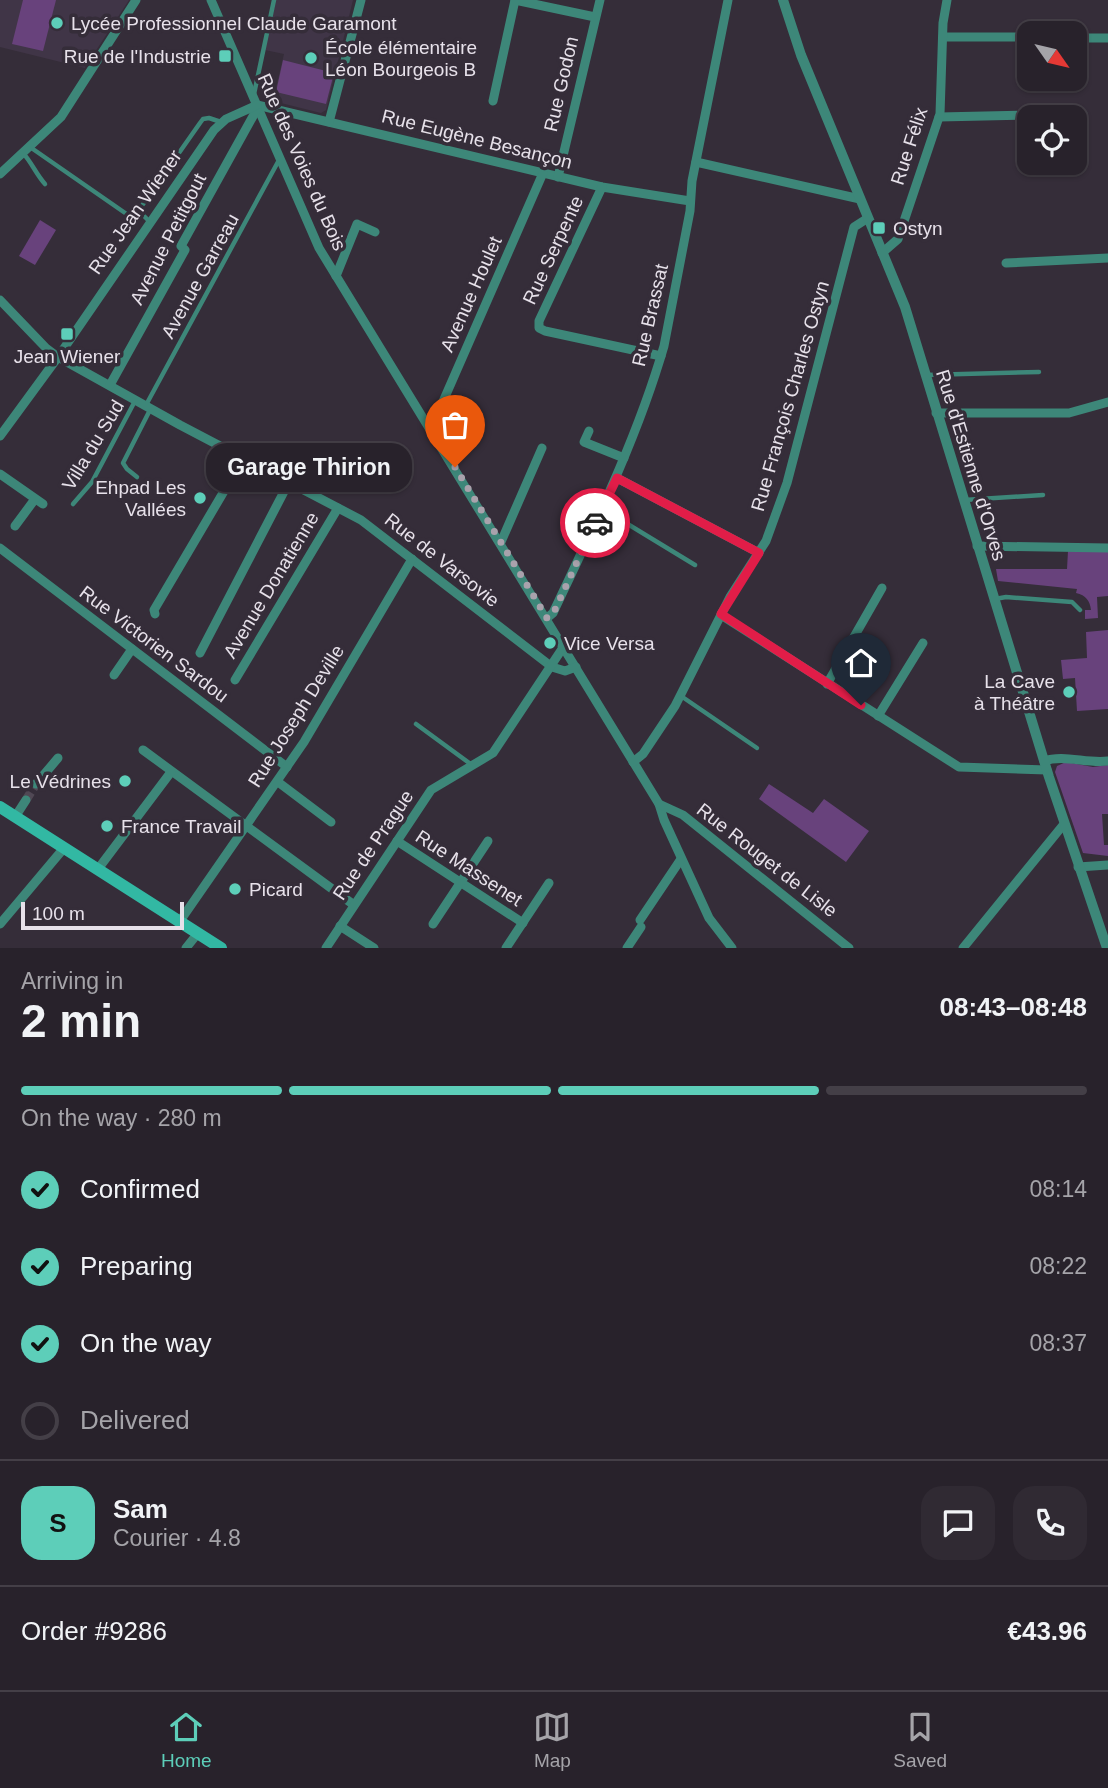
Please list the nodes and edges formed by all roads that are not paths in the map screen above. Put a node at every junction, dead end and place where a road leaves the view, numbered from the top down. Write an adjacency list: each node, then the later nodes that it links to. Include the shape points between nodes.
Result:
1 (136, 0): 21 (street, via 61,117)
2 (211, 0): 16 (street, Rue des Voies du Bois)
3 (274, 0): 16 (lane)
4 (361, 0): 20 (street)
5 (515, 0): 10 (street); 15 (street)
6 (600, 0): 10 (street, Rue Godon)
7 (728, 0): 23 (street, Rue Brassat)
8 (783, 0): 29 (street, Rue d'Estienne d'Orves)
9 (947, 0): 11 (street, Rue Félix)
10 (594, 17): 26 (street, Rue Godon)
11 (943, 37): 12 (street); 18 (street, Rue Félix)
12 (1017, 37)
13 (1087, 37): 14 (street)
14 (1108, 38)
15 (493, 101)
16 (256, 104): 19 (street, Rue Jean Wiener); 20 (street, Rue Eugène Besançon); 22 (street, Rue des Voies du Bois); 44 (street, Avenue Petitgout, via 181,246 185,250)
17 (1017, 115): 18 (street)
18 (939, 117): 35 (street, Rue Félix, via 898,239)
19 (222, 122): 33 (street, Rue Jean Wiener); 33 (lane, via 203,119 141,207)
20 (329, 122): 24 (street, Rue Eugène Besançon)
21 (26, 150): 25 (street); 27 (lane); 31 (lane)
22 (280, 160): 38 (street, Rue des Voies du Bois); 47 (lane, Avenue Garreau)
23 (696, 162): 29 (street); 30 (street, Rue Brassat)
24 (543, 173): 26 (street, Rue Eugène Besançon); 49 (street, Avenue Houlet)
25 (0, 174)
26 (558, 177): 28 (street, Rue Eugène Besançon)
27 (45, 184)
28 (602, 187): 30 (street, Rue Eugène Besançon); 40 (street, Rue Serpente, via 539,327)
29 (860, 199): 32 (street, Rue d'Estienne d'Orves)
30 (690, 201): 40 (street, Rue Brassat)
31 (128, 215)
32 (868, 218): 35 (street, Rue d'Estienne d'Orves); 69 (street, Rue François Charles Ostyn, via 855,227 788,483)
33 (149, 222): 41 (street, Rue Jean Wiener)
34 (375, 232): 38 (street, via 357,224)
35 (882, 253): 43 (street, Rue d'Estienne d'Orves)
36 (1108, 258): 37 (street)
37 (1006, 262)
38 (336, 276): 49 (street, Rue des Voies du Bois)
39 (0, 300): 41 (street, Rue de Varsovie)
40 (661, 356): 54 (street, Rue Brassat)
41 (58, 357): 44 (street, Rue de Varsovie); 51 (street, Rue Jean Wiener)
42 (1039, 372): 43 (lane)
43 (926, 375): 48 (street, Rue d'Estienne d'Orves)
44 (110, 385): 45 (street, Rue de Varsovie)
45 (136, 400): 47 (street, Rue de Varsovie); 61 (lane, Villa du Sud, via 92,482)
46 (1108, 402): 48 (street, via 1069,413)
47 (148, 407): 53 (street, Rue de Varsovie); 56 (lane, Avenue Garreau, via 123,463)
48 (936, 414): 60 (street, Rue d'Estienne d'Orves)
49 (431, 429): 65 (street, Rue des Voies du Bois)
50 (589, 431): 54 (street, via 584,442)
51 (0, 436)
52 (542, 448): 65 (street)
53 (243, 458): 58 (street, Rue de Varsovie); 75 (street)
54 (624, 458): 57 (street, Rue Brassat)
55 (0, 474): 64 (street, via 39,501)
56 (137, 477)
57 (617, 478): 63 (street, Rue Brassat); 69 (street)
58 (289, 482): 62 (street, Rue de Varsovie); 81 (street)
59 (1044, 495): 60 (lane)
60 (963, 500): 66 (street, Rue d'Estienne d'Orves)
61 (73, 504)
62 (338, 508): 70 (street, Rue de Varsovie); 85 (street, Avenue Donatienne)
63 (602, 508): 71 (lane); 77 (street, Rue Brassat, via 554,612)
64 (15, 526)
65 (500, 542): 77 (street, Rue des Voies du Bois)
66 (977, 546): 68 (street); 73 (street, Rue d'Estienne d'Orves)
67 (0, 548): 80 (street, Rue Victorien Sardou)
68 (1108, 548)
69 (759, 553): 76 (street, Rue François Charles Ostyn)
70 (412, 559): 82 (street, Rue de Varsovie); 97 (street, Rue Joseph Deville)
71 (695, 565)
72 (882, 588): 86 (street)
73 (994, 599): 74 (lane, via 1072,602); 96 (street, Rue d'Estienne d'Orves)
74 (1080, 610)
75 (155, 614)
76 (721, 614): 86 (street); 87 (street, Rue François Charles Ostyn)
77 (547, 618): 79 (street, Rue des Voies du Bois)
78 (923, 643): 88 (street)
79 (564, 646): 82 (street, Rue de Prague); 83 (street, Rue des Voies du Bois)
80 (132, 649): 84 (street); 97 (street, Rue Victorien Sardou)
81 (200, 653)
82 (552, 667): 83 (street, via 565,671); 95 (street, Rue de Prague, via 493,753)
83 (576, 667): 94 (street, Rue des Voies du Bois)
84 (114, 675)
85 (234, 680)
86 (827, 684): 88 (street)
87 (681, 696): 90 (lane); 94 (street, Rue François Charles Ostyn)
88 (878, 716): 96 (street, via 959,767)
89 (416, 724): 95 (lane)
90 (757, 748)
91 (143, 750): 98 (street)
92 (58, 758): 100 (street)
93 (1108, 761): 96 (street, via 1052,758)
94 (633, 762): 102 (street, Rue des Voies du Bois)
95 (473, 766): 108 (street, Rue de Prague, via 430,790)
96 (1046, 766): 106 (street, Rue d'Estienne d'Orves)
97 (287, 767): 99 (street, Rue Joseph Deville)
98 (172, 772): 107 (street); 114 (street)
99 (278, 782): 105 (street); 107 (street, Rue Joseph Deville)
100 (37, 784)
101 (26, 800): 104 (street)
102 (659, 804): 111 (street, Rue des Voies du Bois); 131 (street, Rue Rouget de Lisle, via 689,820)
103 (0, 807): 104 (main road)
104 (15, 817): 110 (main road)
105 (331, 822)
106 (1064, 824): 113 (street, Rue d'Estienne d'Orves); 132 (street)
107 (246, 827): 117 (street); 118 (street, Rue Joseph Deville)
108 (397, 841): 115 (street, Rue Massenet); 117 (street, Rue de Prague)
109 (488, 841): 115 (street)
110 (64, 848): 114 (main road); 120 (street)
111 (681, 859): 129 (street); 130 (street, Rue des Voies du Bois, via 709,918)
112 (1108, 865): 113 (street)
113 (1078, 867): 133 (street, Rue d'Estienne d'Orves)
114 (98, 870): 118 (main road)
115 (460, 883): 119 (street, Rue Massenet); 121 (street)
116 (549, 883): 119 (street)
117 (354, 905): 122 (street, Rue de Prague)
118 (180, 921): 123 (main road)
119 (523, 923): 128 (street)
120 (0, 924)
121 (433, 924)
122 (340, 926): 126 (street, Rue de Prague); 127 (street)
123 (198, 933): 124 (street); 125 (main road)
124 (186, 948)
125 (221, 948)
126 (326, 948)
127 (374, 948)
128 (506, 948)
129 (627, 948)
130 (732, 948)
131 (849, 948)
132 (963, 948)
133 (1107, 948)

